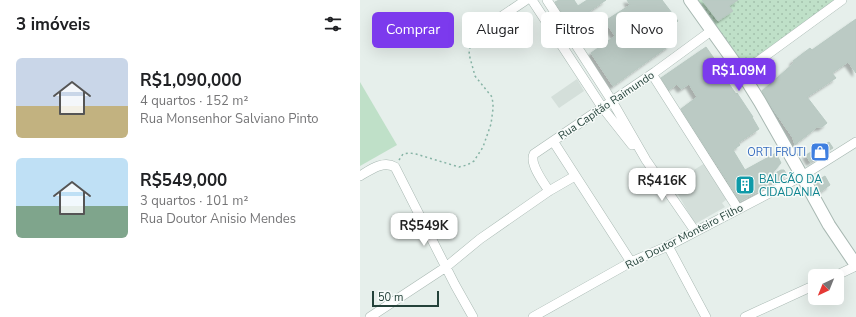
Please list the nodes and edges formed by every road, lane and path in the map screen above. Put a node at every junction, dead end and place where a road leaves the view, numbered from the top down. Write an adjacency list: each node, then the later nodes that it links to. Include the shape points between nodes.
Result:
1 (526, 0): 6 (street)
2 (532, 0): 12 (street)
3 (547, 0): 11 (street)
4 (690, 0): 7 (street)
5 (842, 0): 9 (street)
6 (508, 12)
7 (711, 31): 9 (street); 10 (street, Rua Capitão Raimundo)
8 (470, 48): 16 (path, via 469,54 475,76 492,97 491,124 483,147 474,161 467,165 458,167 410,153 404,154)
9 (742, 73): 19 (street)
10 (652, 74): 11 (street, Rua Capitão Raimundo); 21 (street)
11 (612, 101): 12 (street, Rua Capitão Raimundo); 15 (street)
12 (602, 107): 13 (street, Rua Capitão Raimundo); 15 (street)
13 (553, 141): 18 (street); 20 (street, Rua Capitão Raimundo, via 532,158)
14 (856, 142): 19 (street, Rua Doutor Monteiro Filho)
15 (646, 160): 22 (street)
16 (395, 167): 17 (street, via 386,164); 26 (street)
17 (360, 176)
18 (575, 176): 20 (street); 24 (street)
19 (802, 176): 21 (street, Rua Doutor Monteiro Filho); 25 (street, via 829,225)
20 (548, 191): 26 (street, via 480,238)
21 (738, 209): 22 (street, Rua Doutor Monteiro Filho)
22 (695, 231): 23 (street, Rua Doutor Monteiro Filho)
23 (668, 246): 24 (street, Rua Doutor Monteiro Filho); 32 (street)
24 (631, 262): 31 (street, Rua Doutor Monteiro Filho)
25 (856, 266): 27 (street)
26 (446, 267): 29 (street); 30 (street)
27 (844, 272)
28 (808, 288): 33 (street)
29 (370, 317)
30 (473, 317)
31 (533, 317)
32 (706, 317)
33 (745, 317)

